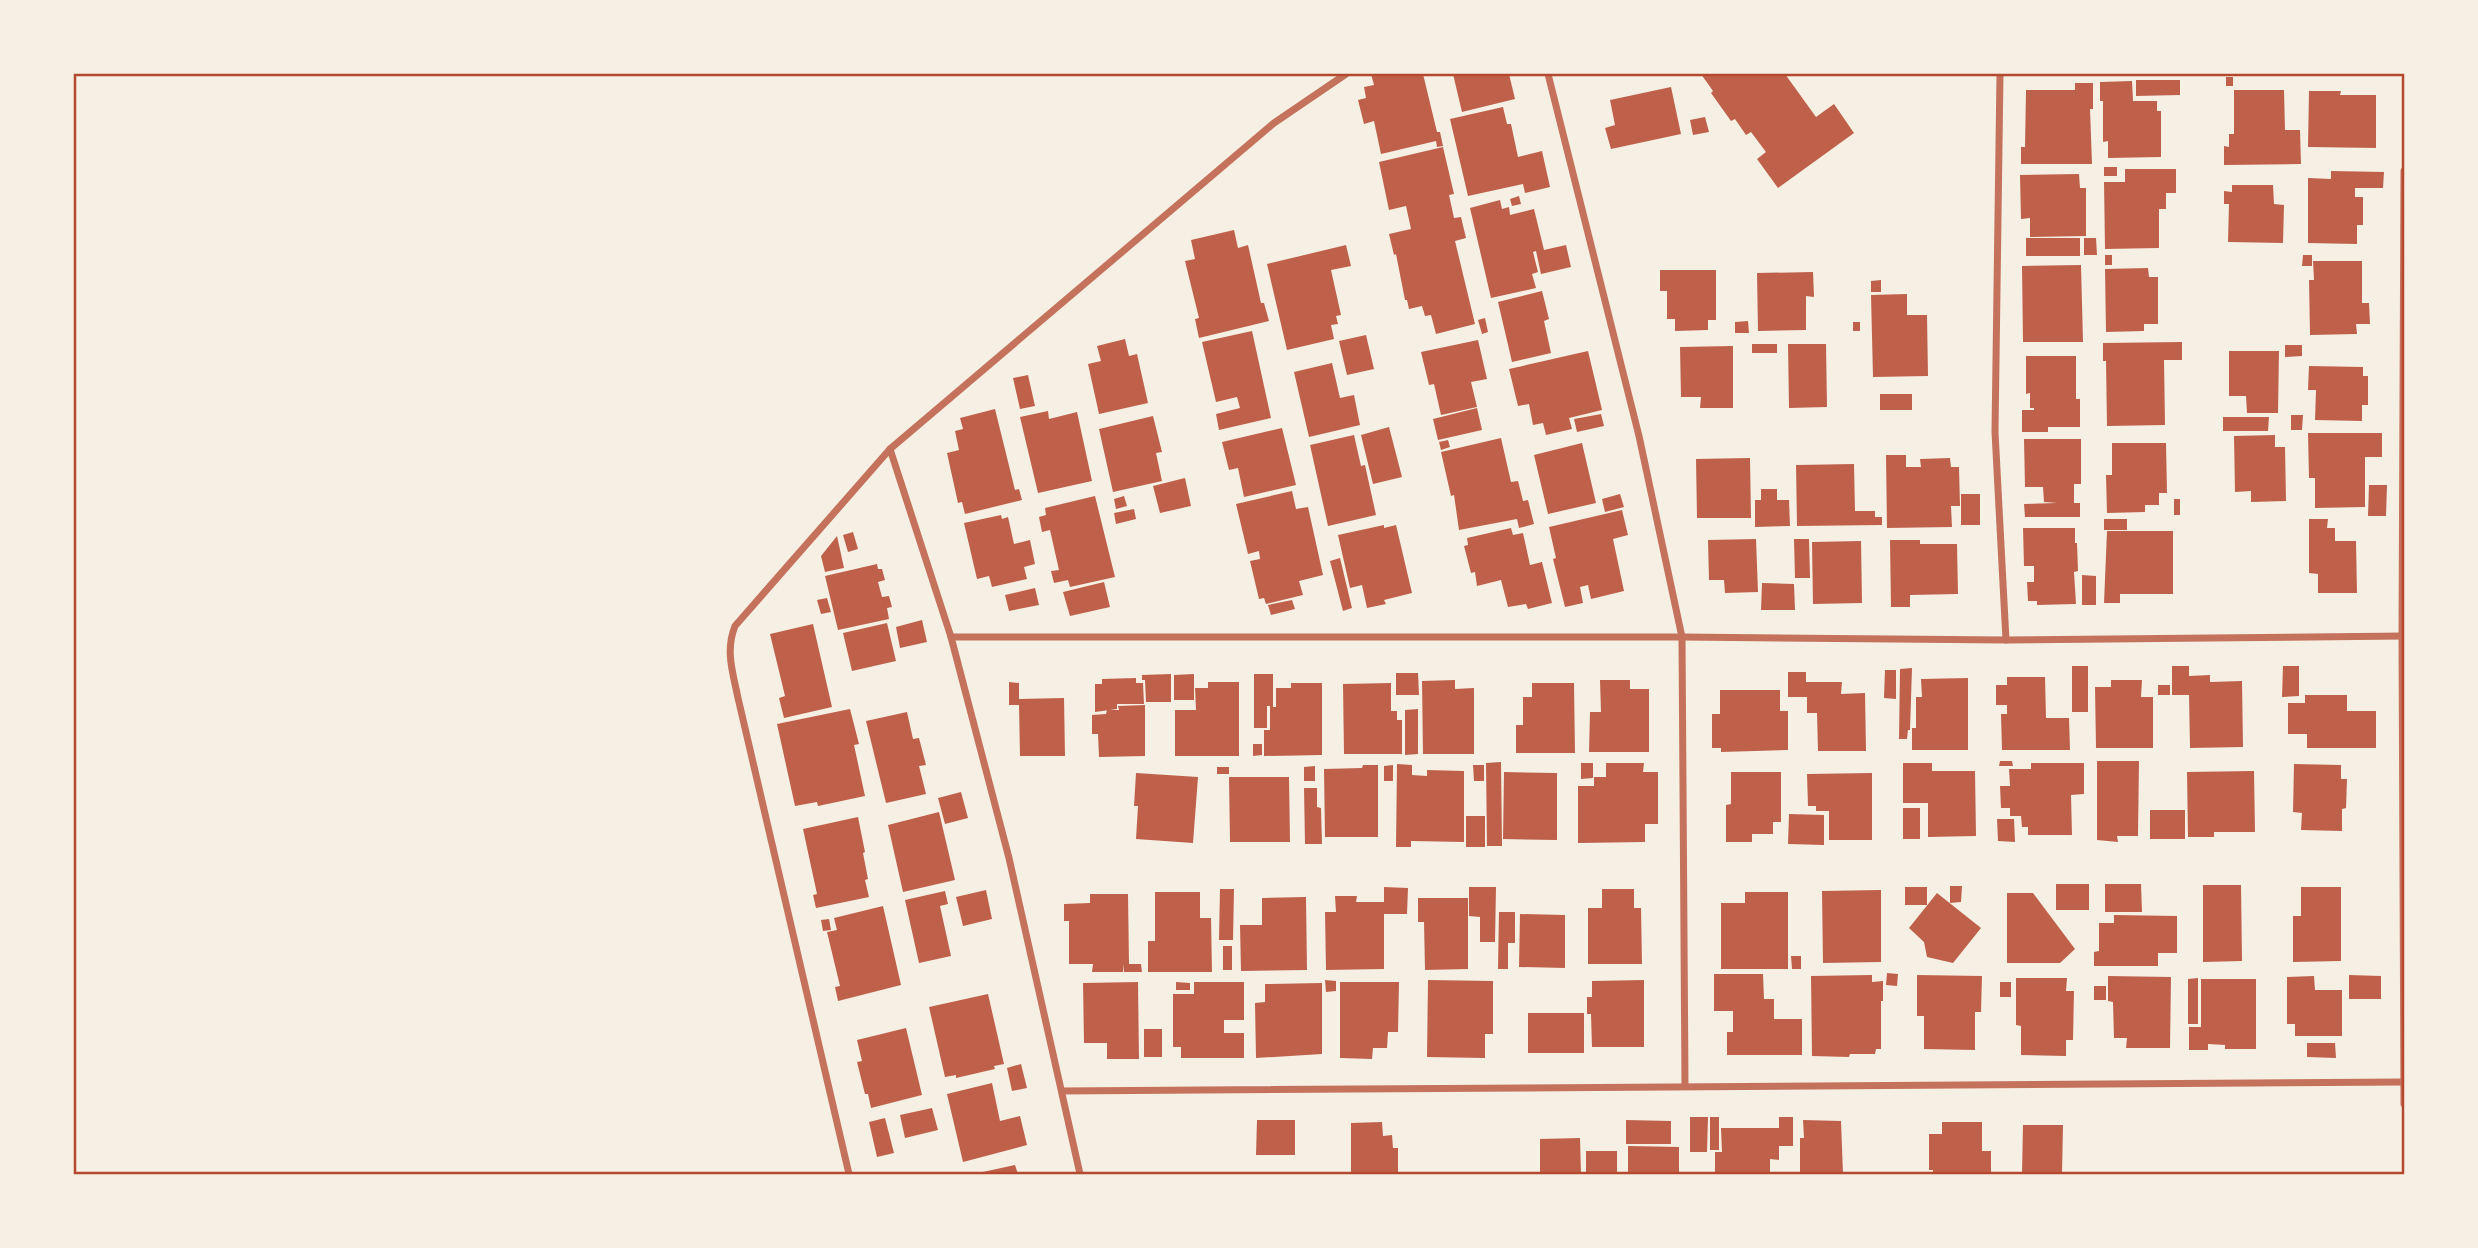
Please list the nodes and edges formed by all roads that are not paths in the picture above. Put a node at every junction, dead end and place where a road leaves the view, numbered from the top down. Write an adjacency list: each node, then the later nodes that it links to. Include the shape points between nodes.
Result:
1 (1346, 74): 5 (street, via 1274,123)
2 (1548, 74): 8 (street, via 1639,436)
3 (2000, 74): 9 (street, via 1995,432)
4 (2404, 171): 6 (street)
5 (890, 449): 7 (street); 14 (street, via 735,626 729,652)
6 (2403, 636): 9 (street); 10 (street)
7 (951, 637): 8 (street); 12 (street, via 1009,858)
8 (1682, 637): 9 (street); 11 (street)
9 (2006, 640)
10 (2404, 1082): 11 (street); 13 (street)
11 (1685, 1086): 12 (street)
12 (1062, 1091): 15 (street)
13 (2404, 1104)
14 (849, 1174)
15 (1080, 1174)

